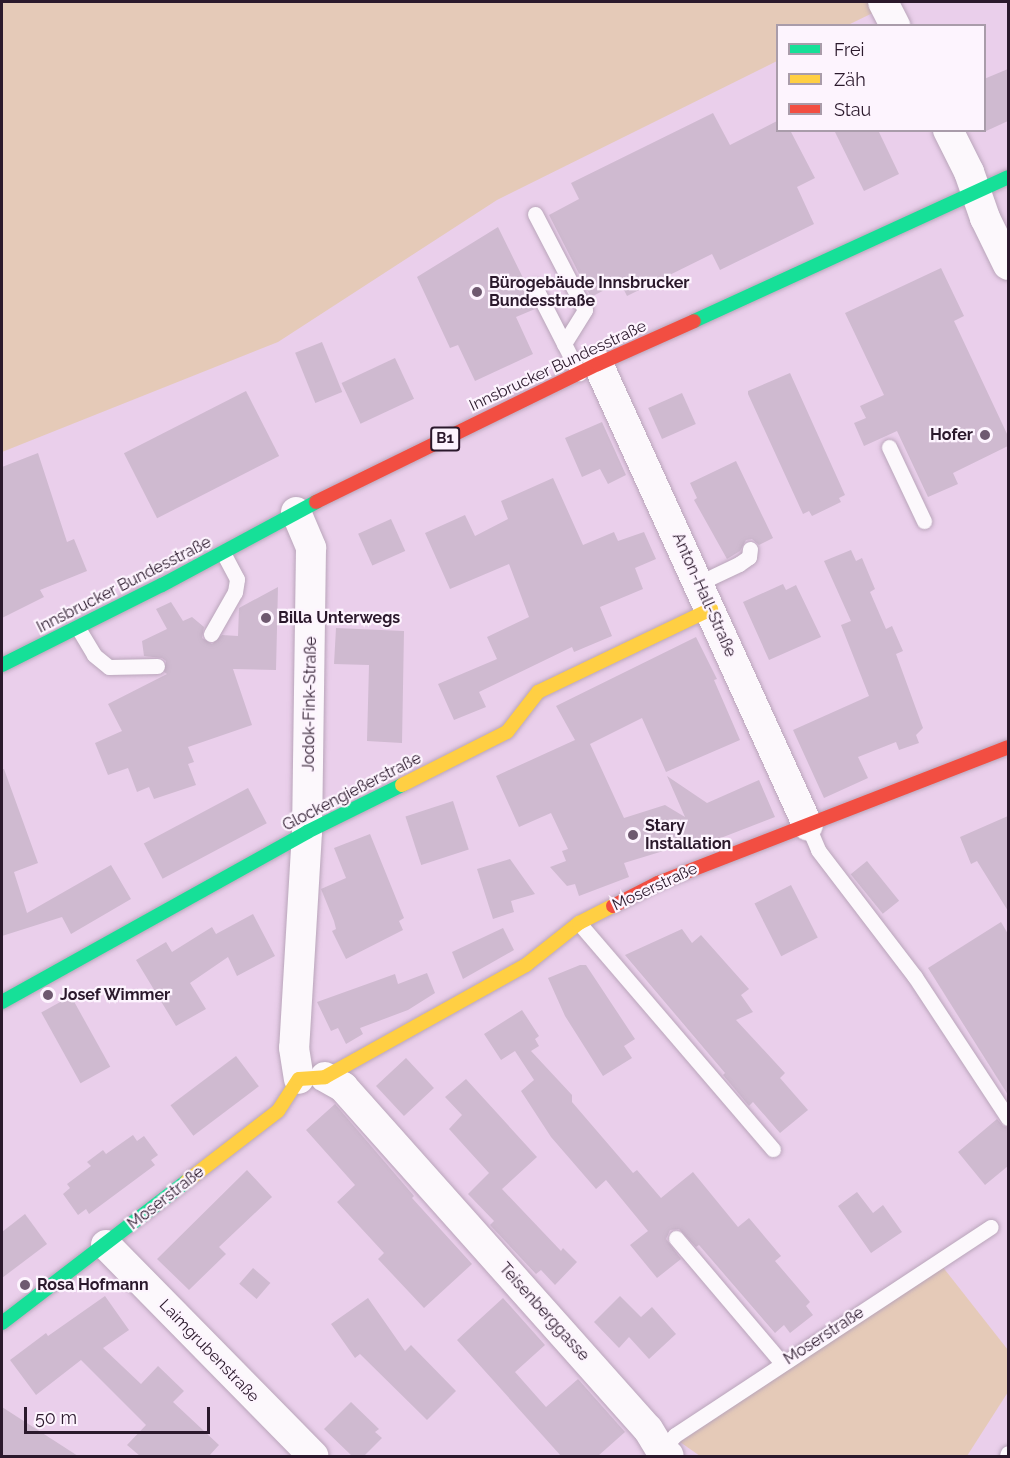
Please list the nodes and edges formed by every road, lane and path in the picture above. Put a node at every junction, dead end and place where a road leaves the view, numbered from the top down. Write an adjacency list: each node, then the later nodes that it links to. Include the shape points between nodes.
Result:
1 (883, 2): 2 (street)
2 (894, 24)
3 (949, 132): 5 (street)
4 (1008, 177): 5 (street, Innsbrucker Bundesstraße / B1)
5 (975, 192): 7 (street); 10 (street, Innsbrucker Bundesstraße / B1)
6 (535, 214): 9 (lane, via 585,310)
7 (1008, 265)
8 (535, 287): 9 (lane)
9 (564, 344): 10 (lane)
10 (588, 368): 12 (street, Innsbrucker Bundesstraße / B1); 16 (street, Anton-Hall-Straße)
11 (889, 447): 13 (lane)
12 (296, 512): 15 (street, Innsbrucker Bundesstraße / B1); 23 (street, Jodok-Fink-Straße, via 311,548)
13 (924, 521)
14 (750, 549): 16 (lane, via 749,557)
15 (223, 553): 17 (street, Innsbrucker Bundesstraße / B1); 18 (lane, via 237,579 235,592)
16 (705, 596): 22 (street, Anton-Hall-Straße); 23 (street, Glockengießerstraße, via 538,693 507,732)
17 (78, 628): 19 (street, Innsbrucker Bundesstraße / B1); 20 (lane, via 94,655 109,667)
18 (211, 634)
19 (2, 665)
20 (157, 666)
21 (1008, 747): 22 (street, Moserstraße)
22 (808, 826): 24 (street, Moserstraße, via 658,884); 27 (lane, via 818,850 915,977)
23 (307, 832): 25 (street, Glockengießerstraße); 26 (street, Jodok-Fink-Straße, via 294,1048)
24 (579, 923): 26 (street, Moserstraße, via 526,965); 28 (lane)
25 (2, 1002)
26 (312, 1078): 31 (street, Moserstraße, via 278,1111); 34 (street, Teisenberggasse, via 343,1087 648,1429)
27 (1008, 1118)
28 (773, 1149)
29 (992, 1227): 33 (lane, Moserstraße)
30 (676, 1238): 33 (lane)
31 (106, 1245): 32 (street, Moserstraße); 35 (street, Laimgrubenstraße)
32 (2, 1323)
33 (782, 1363): 34 (lane, Moserstraße, via 675,1436)
34 (660, 1455)
35 (313, 1456)

